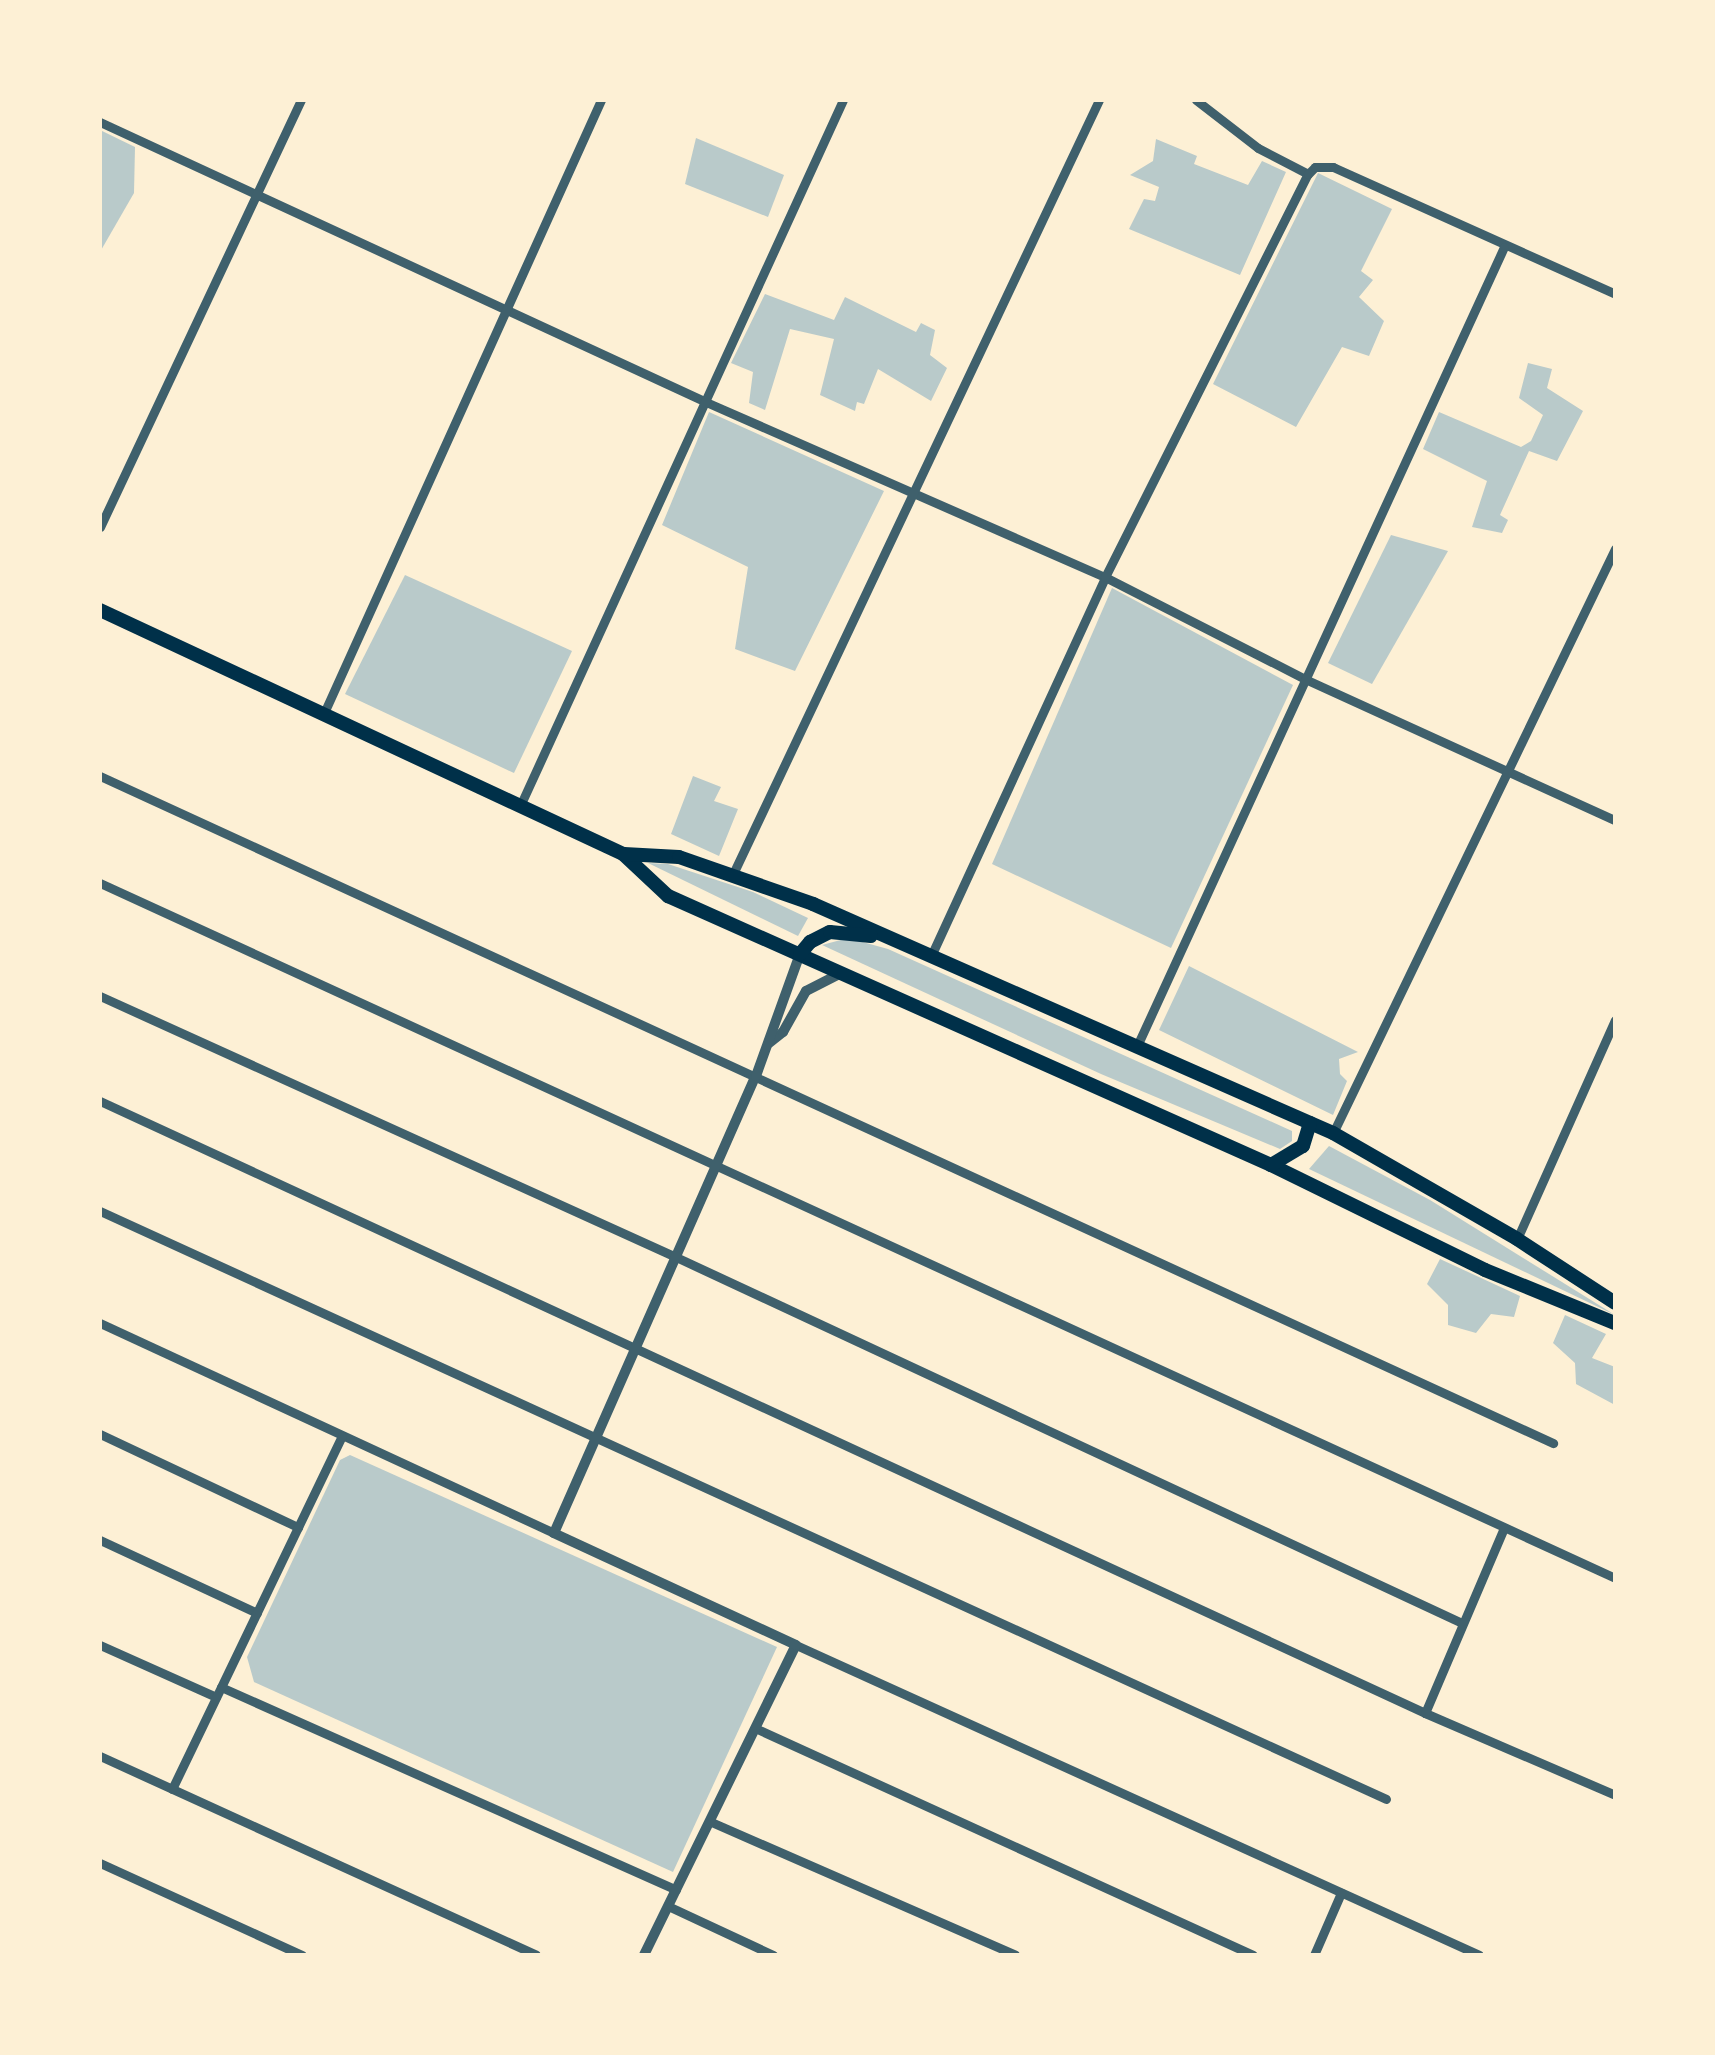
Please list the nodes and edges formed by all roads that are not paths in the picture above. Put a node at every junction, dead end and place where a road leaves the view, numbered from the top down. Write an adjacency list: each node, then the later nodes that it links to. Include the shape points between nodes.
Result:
1 (301, 100): 8 (street)
2 (601, 100): 11 (street)
3 (843, 100): 12 (street)
4 (1099, 100): 13 (street)
5 (1196, 100): 7 (street, via 1258,148)
6 (100, 122): 8 (street)
7 (1308, 174): 9 (street, via 1315,167 1333,168); 16 (street)
8 (259, 193): 11 (street); 14 (street)
9 (1504, 247): 10 (street); 18 (street)
10 (1615, 294)
11 (506, 309): 12 (street); 19 (street)
12 (706, 402): 13 (street); 22 (street)
13 (911, 489): 16 (street); 25 (street)
14 (100, 526)
15 (1615, 549): 20 (street)
16 (1105, 577): 18 (street); 29 (street)
17 (100, 610): 19 (main road)
18 (1306, 680): 20 (street); 34 (street)
19 (324, 713): 22 (main road)
20 (1508, 768): 23 (street); 38 (street)
21 (100, 776): 35 (street)
22 (520, 806): 24 (main road)
23 (1615, 820)
24 (623, 854): 25 (main road, via 678,857); 28 (main road, via 668,896)
25 (732, 876): 27 (main road)
26 (100, 883): 40 (street)
27 (894, 940): 28 (main road, via 830,932); 29 (main road)
28 (800, 954): 30 (main road); 33 (street)
29 (931, 956): 34 (main road)
30 (841, 973): 33 (street, via 806,991); 39 (main road)
31 (100, 996): 43 (street)
32 (1615, 1020): 42 (street)
33 (768, 1044): 35 (street)
34 (1137, 1046): 37 (main road)
35 (756, 1076): 40 (street); 51 (street)
36 (100, 1102): 47 (street)
37 (1310, 1123): 38 (main road); 39 (main road, via 1303,1146)
38 (1333, 1133): 42 (main road)
39 (1270, 1166): 46 (main road, via 1485,1270)
40 (716, 1168): 43 (street); 53 (street)
41 (100, 1211): 49 (street)
42 (1517, 1238): 44 (main road)
43 (676, 1257): 47 (street); 58 (street)
44 (1615, 1303)
45 (100, 1323): 50 (street)
46 (1615, 1323)
47 (635, 1350): 49 (street); 62 (street)
48 (100, 1434): 52 (street)
49 (598, 1435): 54 (street); 67 (street)
50 (342, 1436): 52 (street); 54 (street)
51 (1553, 1442)
52 (298, 1528): 57 (street)
53 (1504, 1528): 56 (street); 58 (street)
54 (554, 1533): 60 (street)
55 (100, 1540): 57 (street)
56 (1615, 1578)
57 (257, 1613): 61 (street)
58 (1462, 1623): 62 (street)
59 (100, 1645): 61 (street)
60 (796, 1645): 63 (street); 71 (street)
61 (218, 1692): 65 (street); 70 (street)
62 (1425, 1713): 66 (street)
63 (755, 1728): 68 (street); 78 (street)
64 (100, 1756): 65 (street)
65 (172, 1789): 74 (street)
66 (1615, 1795)
67 (1386, 1799)
68 (710, 1821): 70 (street); 77 (street)
69 (100, 1863): 73 (street)
70 (676, 1890): 72 (street)
71 (1341, 1893): 79 (street); 80 (street)
72 (668, 1906): 75 (street); 76 (street)
73 (302, 1955)
74 (536, 1955)
75 (644, 1955)
76 (774, 1955)
77 (1014, 1955)
78 (1253, 1955)
79 (1314, 1955)
80 (1479, 1955)

